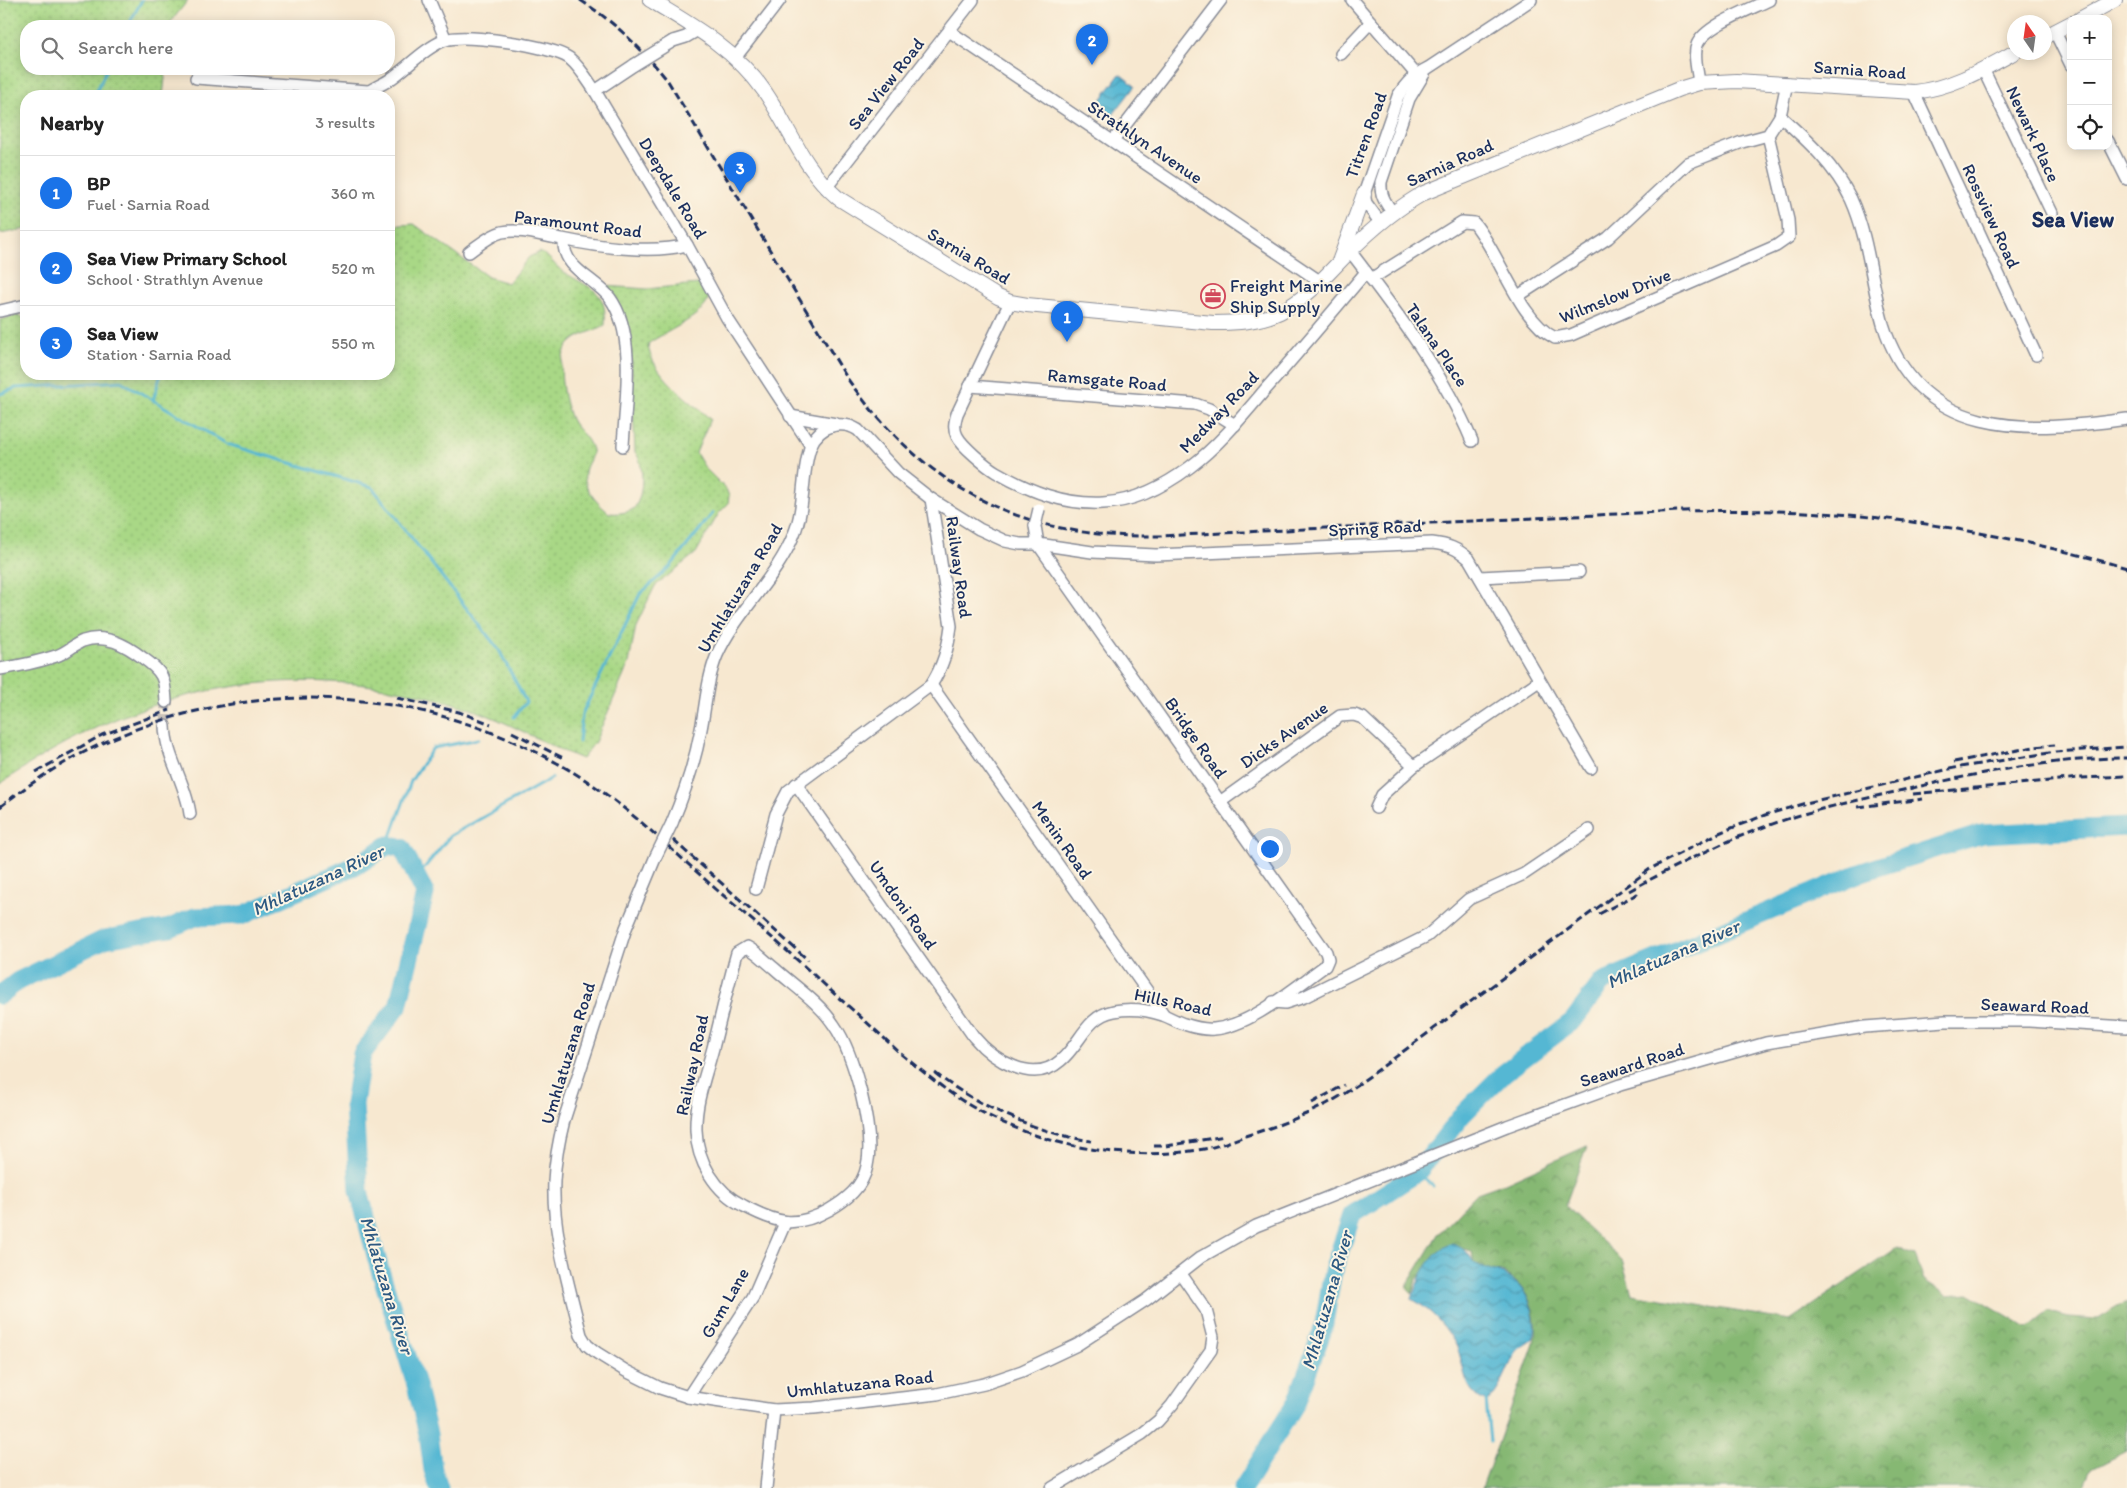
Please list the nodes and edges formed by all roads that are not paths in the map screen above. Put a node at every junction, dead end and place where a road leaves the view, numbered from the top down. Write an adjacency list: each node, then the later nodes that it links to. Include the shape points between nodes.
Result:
1 (429, 0): 17 (street)
2 (650, 0): 13 (main road, Sarnia Road)
3 (780, 0): 20 (street)
4 (973, 0): 14 (street, Sea View Road)
5 (1220, 0): 33 (street)
6 (1352, 0): 11 (street)
7 (1531, 0): 23 (street, Titren Road)
8 (1769, 0): 25 (street, via 1715,27 1700,40 1696,46)
9 (2115, 0): 10 (main road)
10 (2087, 15)
11 (1371, 22): 18 (street); 23 (street)
12 (2067, 25): 15 (main road)
13 (698, 30): 20 (main road, Sarnia Road); 29 (street, bridge, via 673,40)
14 (949, 31): 33 (street, Strathlyn Avenue); 36 (street, Sea View Road)
15 (2052, 34)
16 (2052, 38): 21 (street)
17 (446, 40): 28 (street); 29 (street, Deepdale Road, via 470,38 555,52 576,65)
18 (1341, 54)
19 (2007, 56): 22 (main road, Sarnia Road)
20 (735, 58): 36 (main road, Sarnia Road, via 764,91 804,161)
21 (2068, 60)
22 (1983, 69): 30 (main road, Sarnia Road, via 1945,87); 39 (street, Newark Place)
23 (1418, 76): 37 (street, Titren Road, via 1406,84 1398,96); 38 (street, Titren Road, via 1381,182 1383,199)
24 (196, 78): 27 (street)
25 (1699, 83): 26 (main road, Sarnia Road); 38 (main road, Sarnia Road, via 1424,193)
26 (1788, 83): 30 (main road, Sarnia Road); 31 (street)
27 (324, 90)
28 (373, 90)
29 (595, 91): 42 (street, Deepdale Road)
30 (1914, 92): 52 (street, Rossview Road)
31 (1780, 116): 32 (street); 55 (street, via 1828,164 1850,199 1865,239 1876,297 1889,341 1906,371 1928,394 1960,414 1997,424 2020,427)
32 (1768, 135): 48 (street, via 1688,163 1608,238); 48 (street, Wilmslow Drive, via 1788,220 1789,237 1776,246 1563,338 1555,338 1542,329)
33 (1113, 141): 47 (street, Strathlyn Avenue)
34 (2112, 149): 35 (street)
35 (2127, 179)
36 (826, 188): 49 (main road, Sarnia Road)
37 (1364, 194): 40 (street, Titren Road, via 1366,203); 45 (main road)
38 (1392, 212): 40 (main road, Sarnia Road)
39 (2052, 213)
40 (1380, 222): 43 (main road, Sarnia Road)
41 (564, 240): 42 (street, Paramount Road, via 649,250); 44 (street, Paramount Road, via 523,231 500,232); 59 (street, via 564,251 569,261 610,298 622,325 626,343)
42 (687, 245): 54 (street, Deepdale Road, via 727,318)
43 (1350, 251): 45 (main road, Sarnia Road); 46 (street)
44 (470, 252)
45 (1339, 262): 47 (main road, Sarnia Road)
46 (1368, 276): 48 (street, Wilmslow Drive, via 1468,221 1474,222); 57 (street, Medway Road); 58 (street, Talana Place, via 1453,400)
47 (1321, 282): 49 (main road, Sarnia Road, via 1279,312 1262,319 1231,323)
48 (1518, 296)
49 (1010, 302): 53 (street, Medway Road)
50 (20, 306): 51 (street)
51 (0, 311)
52 (2036, 355)
53 (970, 386): 57 (street, Ramsgate Road, via 1194,404); 61 (street, Medway Road, via 957,414 956,435 992,469)
54 (790, 416): 56 (street); 60 (street, Deepdale Road)
55 (2127, 421)
56 (839, 424): 60 (street, via 823,430); 62 (street, via 858,430 898,473)
57 (1235, 425): 61 (street, Medway Road, via 1191,466 1139,495 1105,503)
58 (1472, 441)
59 (623, 446)
60 (811, 446): 86 (street, Umhlatuzana Road, bridge, via 794,536 730,630 717,655 709,678 694,766 626,928 556,1152 555,1216 581,1335 587,1345 626,1371 660,1388)
61 (1042, 495): 63 (street, bridge, via 1035,526)
62 (931, 499): 63 (street, via 1005,541); 68 (street, Railway Road, via 951,626 945,659)
63 (1038, 544): 65 (street, Spring Road, via 1156,556 1432,543 1449,545 1460,551); 74 (street, Bridge Road)
64 (1579, 572): 65 (street)
65 (1480, 577): 67 (street, Spring Road)
66 (0, 669): 69 (street, via 58,656 85,641 116,642 160,672)
67 (1539, 681): 71 (street); 72 (street, Spring Road)
68 (931, 685): 73 (street, Railway Road); 81 (street, Menin Road)
69 (166, 702)
70 (165, 726): 76 (street, via 167,744 185,788)
71 (1414, 766): 74 (street, Dicks Avenue, via 1363,718 1340,716); 75 (street, via 1382,796)
72 (1591, 768)
73 (796, 784): 78 (street, Railway Road, via 788,791 776,814); 83 (street, Umdoni Road)
74 (1220, 802): 79 (street, Bridge Road)
75 (1376, 808)
76 (190, 814)
77 (1589, 830): 80 (street, via 1524,874 1469,899 1427,936 1304,997 1285,1003)
78 (756, 889)
79 (1326, 952): 80 (street, Hills Road, via 1326,966)
80 (1273, 1002): 81 (street, Hills Road, via 1241,1023 1212,1029 1182,1024)
81 (1164, 1015): 83 (street, Hills Road, via 1126,1009 1104,1014 1092,1021 1061,1061 1033,1071 1007,1064)
82 (2127, 1027): 85 (street, Seaward Road, via 1946,1021 1865,1027 1730,1053 1629,1083 1507,1126 1298,1209 1224,1242)
83 (981, 1046)
84 (785, 1223): 84 (street, Railway Road, via 734,1202 710,1177 698,1146 696,1112 737,953 747,947 820,1007 835,1025 854,1067 870,1138 867,1167 854,1192 820,1214 803,1221); 86 (street, Gum Lane, via 753,1296)
85 (1181, 1274): 87 (street, Umhlatuzana Road, via 1112,1324 1077,1345 1015,1374 937,1394); 89 (street, via 1206,1310 1213,1336 1211,1350 1158,1421)
86 (688, 1397): 87 (street, Umhlatuzana Road)
87 (774, 1410): 88 (street)
88 (766, 1488)
89 (1052, 1488)

